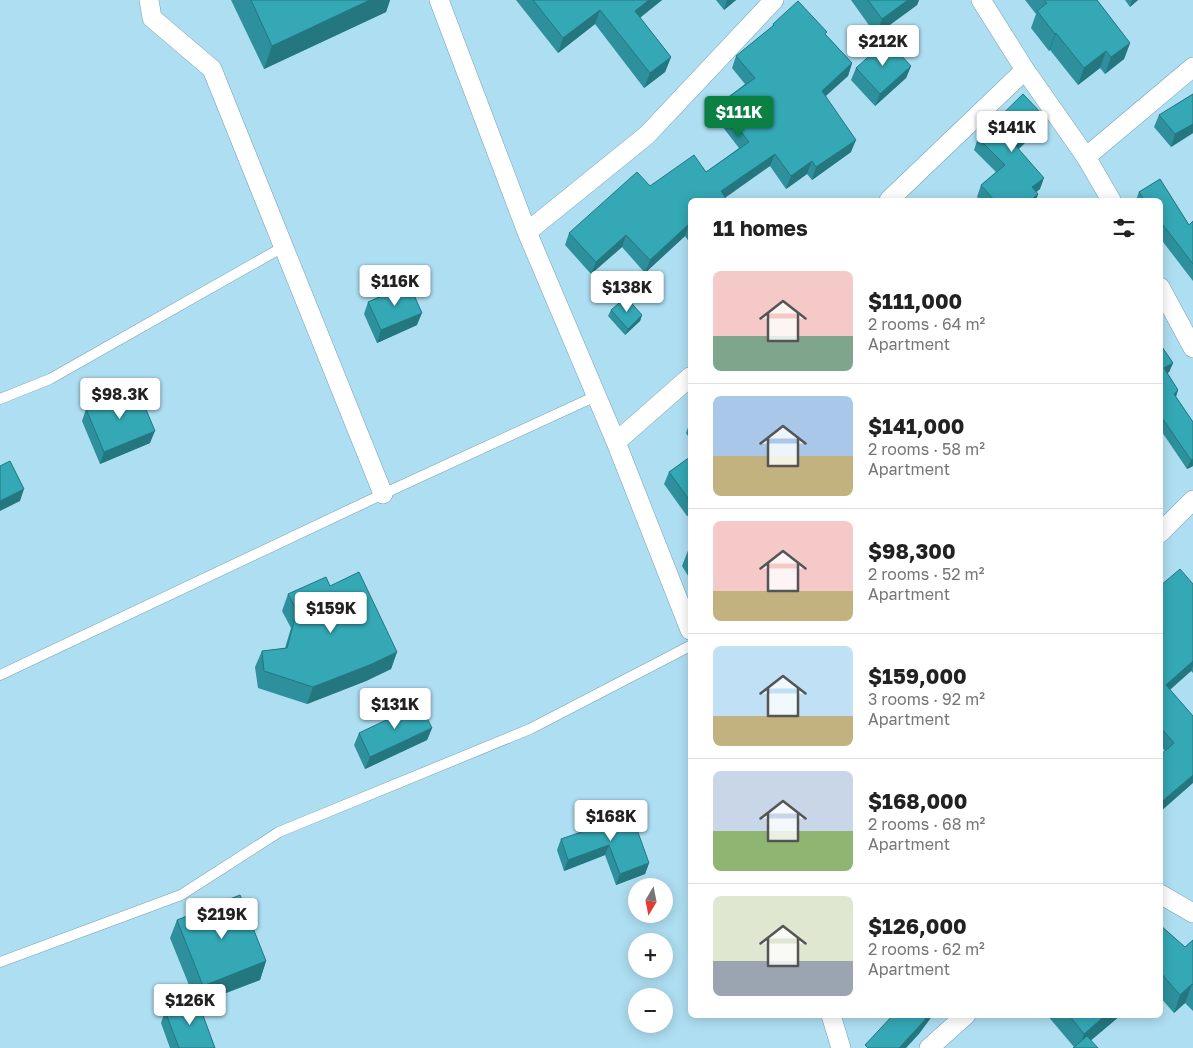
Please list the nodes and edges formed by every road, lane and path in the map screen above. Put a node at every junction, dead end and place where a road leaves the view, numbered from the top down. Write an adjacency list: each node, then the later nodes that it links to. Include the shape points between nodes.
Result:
1 (149, 0): 11 (street, via 152,18 212,68)
2 (439, 0): 10 (street)
3 (774, 0): 10 (street, via 647,135)
4 (980, 0): 6 (street)
5 (1193, 67): 7 (street)
6 (1025, 70): 7 (street); 8 (street)
7 (1086, 157): 9 (street)
8 (891, 198)
9 (1110, 198)
10 (527, 232): 15 (street)
11 (283, 247): 16 (lane, via 50,379); 18 (street)
12 (1163, 293): 13 (street)
13 (1193, 348)
14 (688, 380): 17 (street)
15 (596, 396): 17 (street); 18 (lane)
16 (0, 399)
17 (616, 442): 21 (street)
18 (382, 494): 23 (lane)
19 (1193, 500): 20 (street)
20 (1163, 530)
21 (688, 625)
22 (688, 647): 26 (lane, via 530,729 279,832 181,895)
23 (0, 675)
24 (1163, 896): 25 (street)
25 (1193, 914)
26 (0, 962)
27 (832, 1018): 29 (street)
28 (963, 1018): 30 (street)
29 (841, 1048)
30 (929, 1048)

